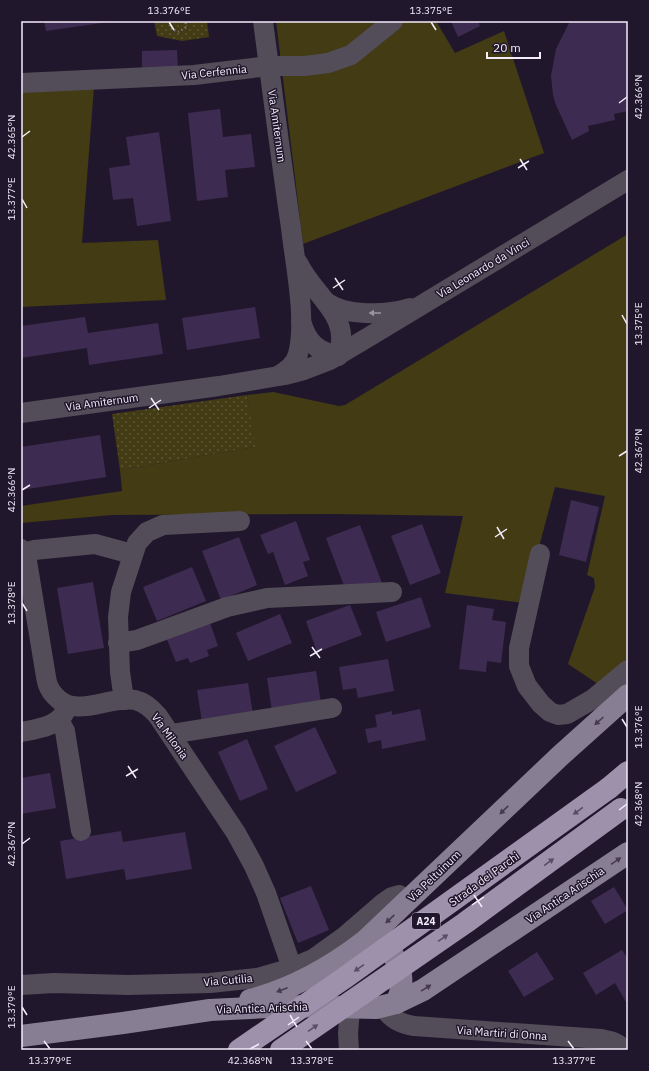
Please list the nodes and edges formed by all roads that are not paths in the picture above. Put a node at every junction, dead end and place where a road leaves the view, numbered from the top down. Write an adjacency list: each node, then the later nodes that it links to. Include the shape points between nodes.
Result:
1 (263, 21): 3 (street, Via Amiternum)
2 (393, 21): 3 (street, Via Cerfennia, via 347,57 305,66)
3 (269, 66): 4 (street, Via Cerfennia, via 194,75); 6 (street, Via Amiternum)
4 (21, 83)
5 (628, 180): 8 (street, Via Leonardo da Vinci)
6 (295, 258): 7 (street, Via Amiternum); 9 (street, Via Amiternum)
7 (325, 301): 8 (street, one-way to 7, via 401,310 375,313 345,311); 10 (street, Via Amiternum, via 339,322 341,338)
8 (427, 302): 10 (street, Via Leonardo da Vinci)
9 (301, 318): 10 (street, via 305,332 314,345 322,352); 11 (street, Via Amiternum, via 297,357 290,368)
10 (338, 356): 11 (street, Via Amiternum, via 304,370)
11 (278, 376): 12 (street, Via Amiternum)
12 (21, 413)
13 (240, 521): 15 (street, via 169,524 158,527 140,539)
14 (22, 551): 15 (street, via 95,544); 23 (street, via 27,561 46,681)
15 (132, 554): 18 (street, via 120,599)
16 (540, 554): 19 (street, via 519,648 519,666 527,686 550,712 566,714 593,699)
17 (392, 592): 18 (street, via 267,598 227,607 137,640)
18 (118, 643): 21 (street)
19 (628, 670)
20 (628, 695): 30 (main road, Via Peltuinum, one-way to 30)
21 (124, 700): 23 (street, Via Milonia, via 80,707); 25 (street, Via Milonia, via 137,700 146,705)
22 (332, 708): 25 (street)
23 (63, 713): 24 (street, via 41,728); 28 (street)
24 (21, 732)
25 (171, 734): 33 (street, Via Milonia, via 236,833 254,866)
26 (628, 772): 39 (highway, Strada dei Parchi / A24, one-way to 39, bridge, via 350,975)
27 (624, 806): 40 (highway, A24, one-way to 27, bridge, via 465,923)
28 (81, 831)
29 (628, 853): 35 (main road, Via Antica Arischia, one-way to 29, via 423,990)
30 (408, 900): 31 (main road, Via Peltuinum, one-way to 31); 33 (street, Via Cutilia, via 399,895 392,897 329,948 313,959)
31 (365, 941): 32 (main road, Via Peltuinum); 35 (main road, via 383,946 397,961 402,986 400,995)
32 (345, 956): 36 (main road, via 334,974 334,981 340,1000); 37 (main road, Via Peltuinum, one-way to 37, via 315,975 282,990)
33 (292, 968): 34 (street, Via Cutilia, via 250,979 210,983)
34 (21, 985)
35 (390, 1005): 36 (main road, Via Antica Arischia, via 369,1009); 42 (street, Via Martiri di Onna, via 388,1014 401,1023 414,1026 601,1039 618,1044)
36 (350, 1008): 37 (main road, Via Antica Arischia, via 289,1006); 41 (street)
37 (210, 1010): 38 (main road, Via Antica Arischia)
38 (21, 1036)
39 (239, 1050)
40 (281, 1050)
41 (349, 1050)
42 (624, 1050)

